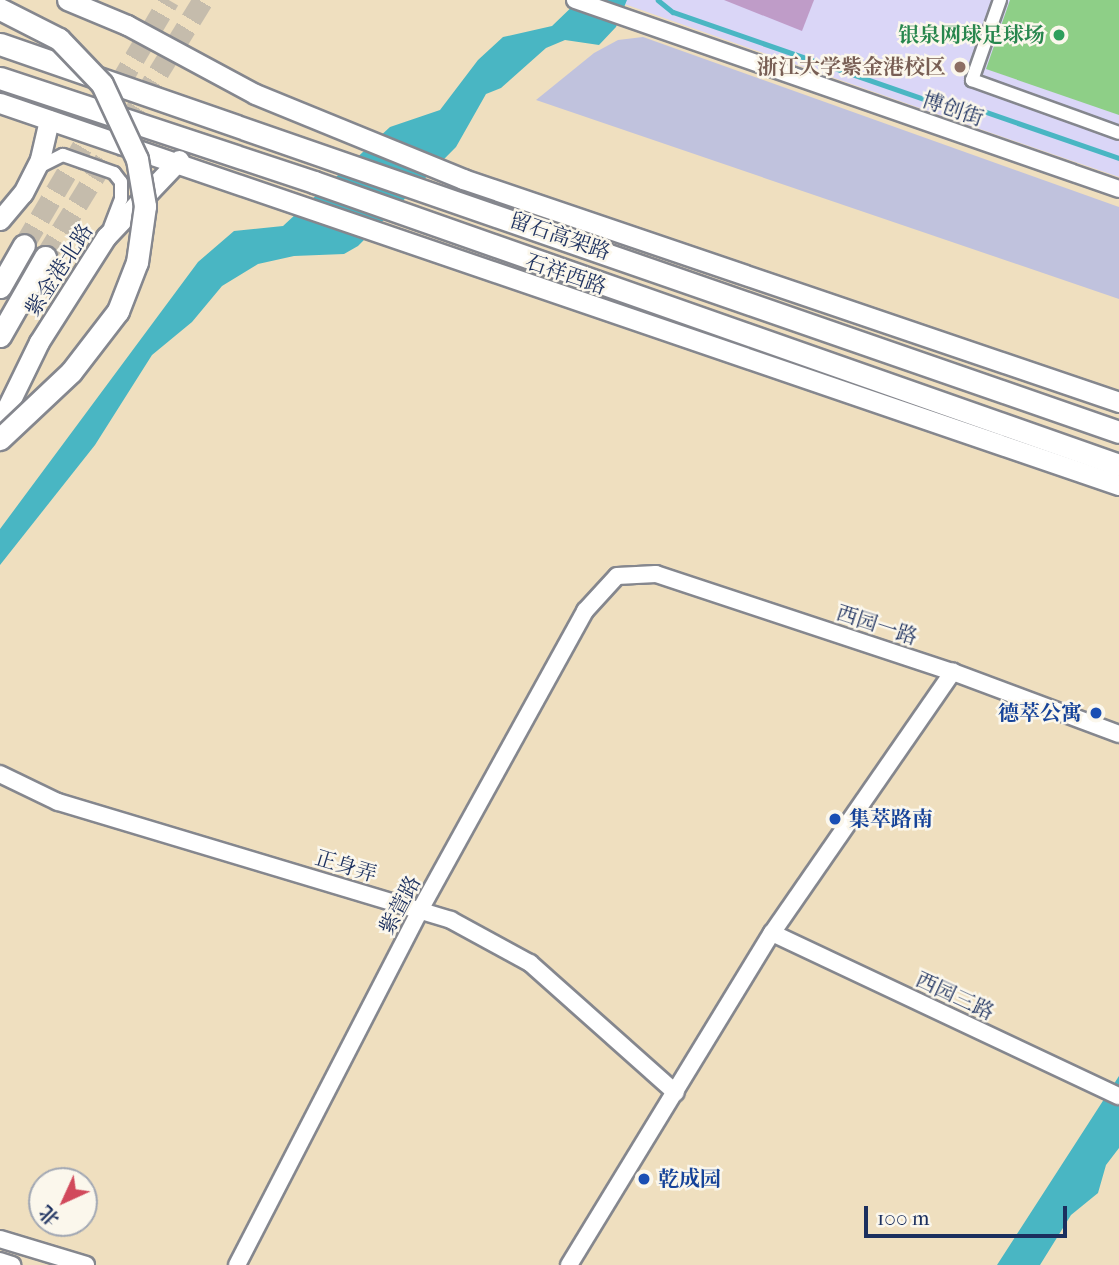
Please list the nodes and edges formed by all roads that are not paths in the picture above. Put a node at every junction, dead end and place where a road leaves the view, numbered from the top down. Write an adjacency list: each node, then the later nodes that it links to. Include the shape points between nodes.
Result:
1 (67, 0): 20 (main road, via 127,25 255,94 515,198)
2 (576, 0): 12 (street, 博创街)
3 (1000, 0): 9 (street, via 972,80)
4 (0, 9): 19 (highway, bridge, via 59,39 102,84 137,159 145,206 137,262 118,311 92,348)
5 (0, 44): 22 (highway, 留石高架路)
6 (0, 78): 25 (highway, 留石高架路, via 314,182)
7 (0, 103): 8 (main road, 石祥西路)
8 (49, 120): 10 (main road, 石祥西路); 11 (main road)
9 (1119, 133)
10 (178, 160): 14 (main road, 紫金港北路); 26 (main road, 石祥西路)
11 (36, 169): 13 (main road); 14 (street, via 63,155 114,173 121,182 121,199)
12 (1119, 189)
13 (0, 220)
14 (106, 237): 21 (main road, 紫金港北路, via 39,342)
15 (24, 245): 17 (highway)
16 (45, 257): 18 (highway)
17 (0, 287)
18 (0, 336)
19 (46, 397): 23 (highway, bridge); 24 (highway, bridge)
20 (1119, 402)
21 (0, 422)
22 (1119, 432)
23 (0, 439)
24 (0, 449)
25 (1119, 465)
26 (1119, 485)
27 (617, 576): 28 (street, 西园一路, via 656,574); 31 (street, 紫萱路, via 585,611)
28 (953, 672): 29 (street, 西园一路); 32 (street)
29 (1119, 734)
30 (0, 774): 31 (street, 正身弄, via 58,802)
31 (421, 910): 33 (street, 正身弄, via 485,937 530,963); 39 (street, 紫萱路)
32 (772, 933): 33 (street); 34 (street, 西园三路)
33 (676, 1093): 40 (street)
34 (1119, 1096)
35 (0, 1239): 38 (street)
36 (0, 1261): 37 (street)
37 (12, 1265)
38 (86, 1265)
39 (236, 1265)
40 (569, 1265)

